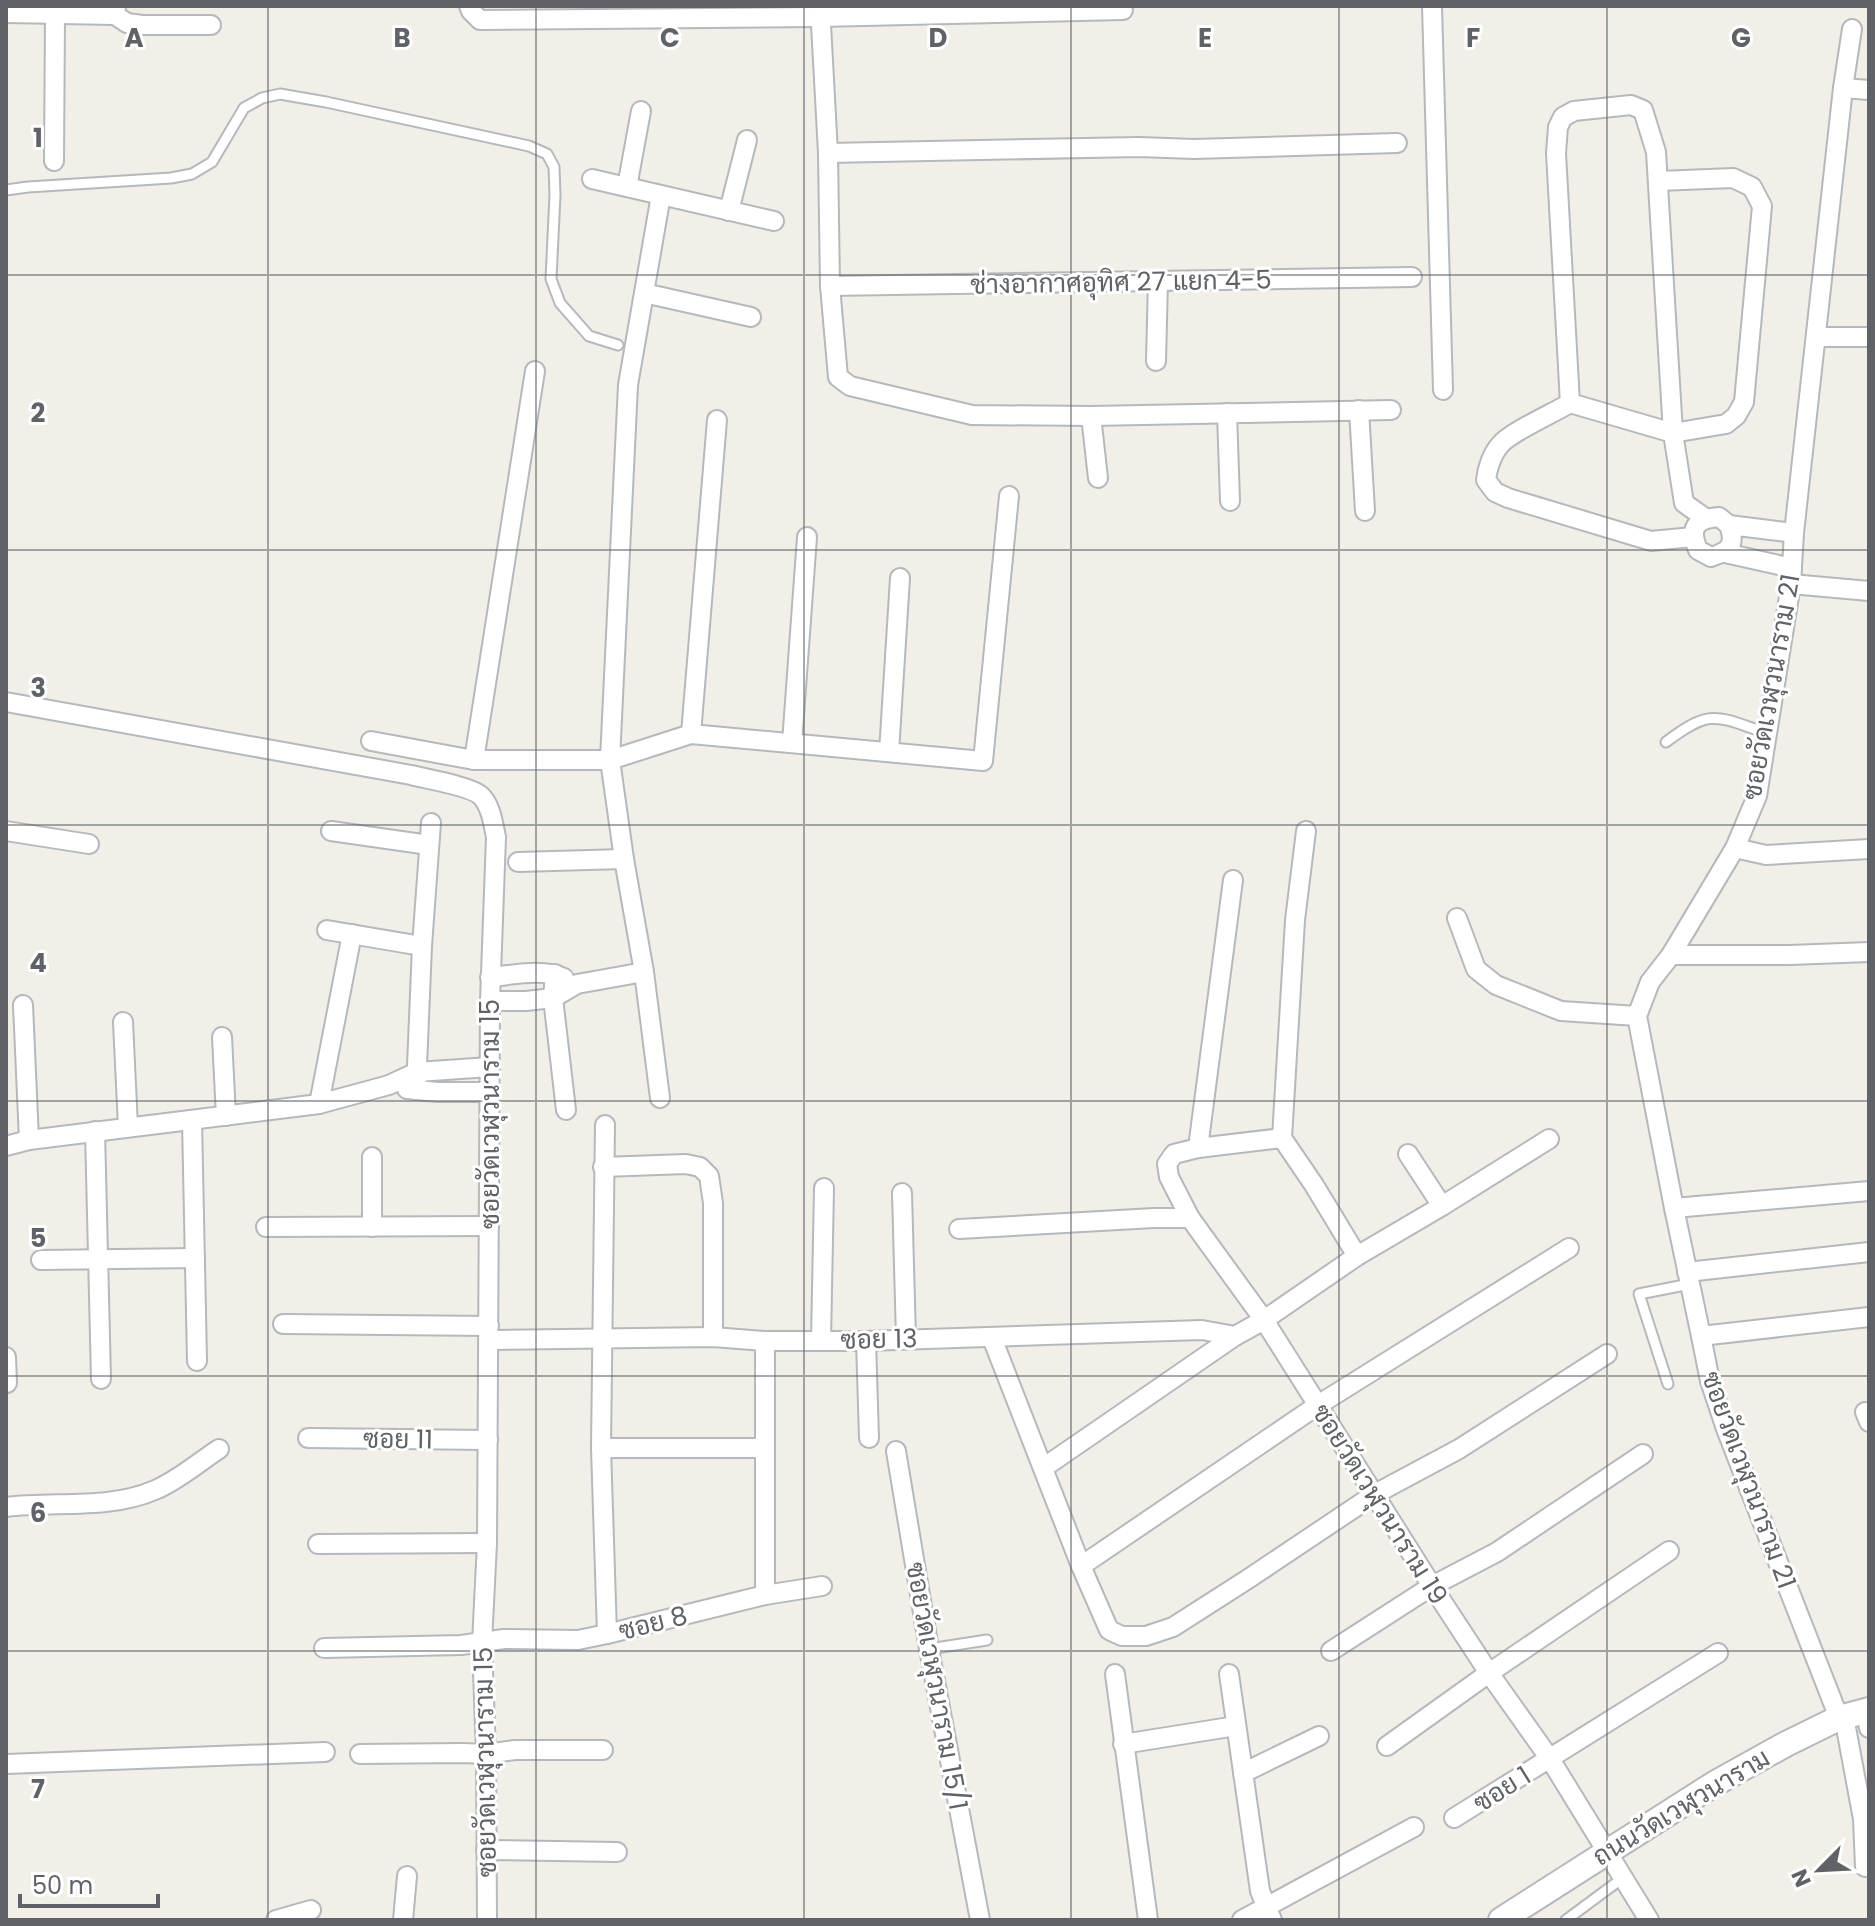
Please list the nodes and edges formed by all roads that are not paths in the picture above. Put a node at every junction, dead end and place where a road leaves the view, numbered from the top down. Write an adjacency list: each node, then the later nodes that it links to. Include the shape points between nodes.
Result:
1 (469, 6): 5 (street, via 480,20)
2 (1432, 6): 34 (street)
3 (116, 10): 7 (street); 8 (street, via 127,23)
4 (1123, 10): 5 (street)
5 (820, 11): 15 (street)
6 (6, 13): 7 (street)
7 (55, 14): 16 (street)
8 (211, 25)
9 (1852, 29): 10 (street, ซอยวัดเวฬุวนาราม 21)
10 (1843, 88): 11 (street); 29 (street, ซอยวัดเวฬุวนาราม 21)
11 (1869, 90)
12 (641, 111): 19 (street)
13 (747, 140): 22 (street)
14 (1397, 143): 15 (street)
15 (828, 153): 26 (street)
16 (54, 161)
17 (592, 179): 19 (street)
18 (1659, 181): 35 (street, via 1643,110 1631,105 1563,117 1556,153); 41 (street); 41 (street, via 1733,178 1752,187 1762,206 1744,402 1726,424)
19 (627, 187): 21 (street)
20 (6, 190): 31 (lane, via 192,174 212,162 244,108 280,94 529,146 547,154 554,167 551,279 560,303 589,336)
21 (661, 195): 22 (street); 27 (street)
22 (729, 211): 23 (street)
23 (774, 221)
24 (1412, 277): 25 (street, ช่างอากาศอุทิศ 27 แยก 4-5)
25 (1158, 281): 26 (street, ช่างอากาศอุทิศ 27 แยก 4-5); 32 (street)
26 (830, 286): 39 (street, via 838,377 850,386 972,415)
27 (644, 293): 28 (street); 63 (street, via 628,385)
28 (751, 317)
29 (1816, 337): 30 (street); 48 (street, ซอยวัดเวฬุวนาราม 21)
30 (1869, 337)
31 (618, 345)
32 (1156, 361)
33 (535, 371): 62 (street)
34 (1443, 390)
35 (1570, 403): 41 (street); 50 (street, via 1500,444 1486,480 1495,492 1651,541)
36 (1359, 410): 37 (street); 38 (street); 45 (street)
37 (1391, 410)
38 (1227, 413): 39 (street); 44 (street)
39 (1091, 416): 42 (street)
40 (717, 420): 57 (street)
41 (1673, 433): 46 (street, via 1684,503)
42 (1098, 478)
43 (1009, 496): 61 (street, via 983,761)
44 (1230, 501)
45 (1365, 511)
46 (1705, 518): 47 (street, via 1719,517); 50 (street)
47 (1729, 525): 48 (street); 51 (street, via 1733,535)
48 (1794, 533): 52 (street, ซอยวัดเวฬุวนาราม 21)
49 (807, 537): 60 (street)
50 (1693, 537): 51 (street, via 1698,550 1711,557)
51 (1725, 553): 52 (street)
52 (1791, 576): 54 (street); 56 (street, ซอยวัดเวฬุวนาราม 21)
53 (900, 578): 61 (street)
54 (1869, 591)
55 (6, 702): 83 (street, ซอยวัดเวฬุวนาราม 15, via 411,775 479,794 491,812 496,837)
56 (1766, 733): 59 (lane, via 1709,718 1690,724); 70 (street, ซอยวัดเวฬุวนาราม 21, via 1757,796)
57 (691, 734): 60 (street); 63 (street)
58 (371, 741): 62 (street)
59 (1666, 742)
60 (792, 743): 61 (street)
61 (889, 752)
62 (474, 760): 63 (street)
63 (610, 760): 72 (street)
64 (431, 823): 69 (street)
65 (6, 831): 68 (street)
66 (331, 831): 69 (street)
67 (1306, 831): 102 (street, via 1295,920)
68 (89, 844)
69 (429, 845): 78 (street)
70 (1735, 848): 71 (street, via 1766,855); 80 (street, ซอยวัดเวฬุวนาราม 21)
71 (1869, 849)
72 (624, 859): 73 (street); 81 (street)
73 (518, 862)
74 (1233, 880): 106 (street)
75 (1457, 918): 88 (street, via 1476,969 1496,985 1561,1011)
76 (327, 930): 77 (street)
77 (352, 934): 78 (street); 95 (street)
78 (422, 946): 92 (street)
79 (1869, 952): 80 (street)
80 (1671, 955): 88 (street, ซอยวัดเวฬุวนาราม 21, via 1650,982)
81 (644, 972): 84 (street); 94 (street)
82 (555, 974): 83 (street); 84 (street); 85 (street)
83 (490, 977): 86 (street, ซอยวัดเวฬุวนาราม 15)
84 (577, 984): 85 (street)
85 (553, 998): 86 (street); 96 (street)
86 (490, 1001): 91 (street, ซอยวัดเวฬุวนาราม 15)
87 (23, 1005): 104 (street)
88 (1637, 1016): 114 (street, ซอยวัดเวฬุวนาราม 21)
89 (123, 1022): 100 (street)
90 (222, 1037): 97 (street)
91 (490, 1067): 92 (street); 93 (street, ซอยวัดเวฬุวนาราม 15)
92 (417, 1081): 93 (street); 95 (street)
93 (489, 1092): 116 (street, ซอยวัดเวฬุวนาราม 15)
94 (660, 1098)
95 (319, 1104): 97 (street)
96 (566, 1110)
97 (226, 1116): 98 (street)
98 (192, 1120): 100 (street); 123 (street)
99 (605, 1125): 109 (street)
100 (128, 1127): 101 (street)
101 (95, 1131): 104 (street); 124 (street)
102 (1282, 1138): 106 (street); 122 (street)
103 (1549, 1139): 113 (street)
104 (29, 1140): 105 (street)
105 (6, 1146)
106 (1198, 1148): 115 (street, ซอยวัดเวฬุวนาราม 19, via 1174,1154 1167,1164)
107 (1408, 1154): 113 (street)
108 (372, 1157): 118 (street)
109 (603, 1167): 133 (street, via 686,1164 709,1176); 136 (street)
110 (824, 1188): 137 (street)
111 (1869, 1191): 114 (street)
112 (902, 1193): 134 (street)
113 (1442, 1206): 122 (street)
114 (1674, 1208): 126 (street, ซอยวัดเวฬุวนาราม 21)
115 (1190, 1218): 119 (street); 128 (street, ซอยวัดเวฬุวนาราม 19)
116 (489, 1226): 118 (street); 130 (street, ซอยวัดเวฬุวนาราม 15)
117 (266, 1227): 118 (street)
118 (372, 1227)
119 (959, 1229)
120 (1569, 1248): 146 (street)
121 (1869, 1252): 126 (street)
122 (1357, 1256): 128 (street)
123 (195, 1258): 124 (street); 142 (street)
124 (98, 1259): 125 (street); 143 (street)
125 (41, 1260)
126 (1688, 1278): 132 (street, ซอยวัดเวฬุวนาราม 21); 145 (lane, via 1639,1294)
127 (1869, 1317): 132 (street)
128 (1264, 1320): 131 (street); 146 (street, ซอยวัดเวฬุวนาราม 19)
129 (283, 1324): 130 (street, ซอย 13)
130 (489, 1333): 136 (street, ซอย 13); 149 (street, ซอยวัดเวฬุวนาราม 15)
131 (1235, 1336): 135 (street, ซอย 13, via 1202,1330); 155 (street)
132 (1701, 1336): 175 (street, ซอยวัดเวฬุวนาราม 21, via 1726,1429)
133 (713, 1337): 136 (street, ซอย 13); 138 (street, ซอย 13)
134 (906, 1338): 135 (street, ซอย 13); 139 (street, ซอย 13)
135 (992, 1338): 155 (street)
136 (601, 1339): 150 (street)
137 (821, 1340): 138 (street, ซอย 13); 139 (street, ซอย 13)
138 (765, 1341): 151 (street)
139 (866, 1341): 148 (street)
140 (1607, 1354): 156 (street, via 1459,1449)
141 (6, 1357): 144 (street)
142 (197, 1361)
143 (101, 1379)
144 (7, 1383)
145 (1668, 1384)
146 (1318, 1405): 156 (street, ซอยวัดเวฬุวนาราม 19); 161 (street)
147 (308, 1438): 149 (street, ซอย 11)
148 (869, 1438)
149 (488, 1440): 158 (street, ซอยวัดเวฬุวนาราม 15)
150 (601, 1448): 151 (street); 165 (street)
151 (765, 1448): 164 (street)
152 (219, 1449): 157 (street, via 158,1489 132,1498)
153 (896, 1451): 169 (street, ซอยวัดเวฬุวนาราม 15/1)
154 (1643, 1454): 163 (street, via 1497,1552)
155 (1043, 1468): 161 (street)
156 (1375, 1494): 161 (street, via 1173,1627 1146,1636 1109,1630); 163 (street, ซอยวัดเวฬุวนาราม 19)
157 (6, 1507)
158 (487, 1543): 159 (street); 167 (street, ซอยวัดเวฬุวนาราม 15)
159 (318, 1544)
160 (1669, 1551): 172 (street)
161 (1081, 1566)
162 (822, 1586): 164 (street, ซอย 8)
163 (1432, 1586): 170 (street); 172 (street, ซอยวัดเวฬุวนาราม 19)
164 (765, 1595): 165 (street, ซอย 8)
165 (607, 1634): 167 (street, ซอย 8)
166 (987, 1640): 169 (lane)
167 (482, 1643): 168 (street, ซอย 8); 183 (street, ซอยวัดเวฬุวนาราม 15)
168 (324, 1648)
169 (929, 1649): 201 (street, ซอยวัดเวฬุวนาราม 15/1)
170 (1331, 1651)
171 (1718, 1653): 184 (street, ซอย 1)
172 (1489, 1673): 179 (street); 184 (street, ซอยวัดเวฬุวนาราม 19)
173 (1115, 1674): 178 (street)
174 (1229, 1674): 176 (street)
175 (1857, 1717): 190 (street, ถนนวัดเวฬุวนาราม, via 1786,1744); 192 (street, ซอยวัดเวฬุวนาราม 21)
176 (1236, 1726): 178 (street); 186 (street)
177 (1319, 1736): 186 (street)
178 (1123, 1744): 202 (street)
179 (1387, 1746)
180 (603, 1750): 183 (street)
181 (325, 1752): 185 (street)
182 (360, 1754): 183 (street)
183 (486, 1754): 189 (street, ซอยวัดเวฬุวนาราม 15)
184 (1550, 1759): 187 (street, ซอย 1); 190 (street, ซอยวัดเวฬุวนาราม 19)
185 (6, 1764)
186 (1243, 1773): 197 (street, via 1260,1891)
187 (1454, 1818)
188 (1414, 1827): 197 (street)
189 (486, 1850): 191 (street); 200 (street, ซอยวัดเวฬุวนาราม 15)
190 (1608, 1851): 194 (street, ซอยวัดเวฬุวนาราม 19); 204 (street, ถนนวัดเวฬุวนาราม)
191 (617, 1852)
192 (1867, 1862): 195 (street, ซอยวัดเวฬุวนาราม 21)
193 (407, 1876): 199 (street)
194 (1624, 1877): 205 (lane); 206 (street, ซอยวัดเวฬุวนาราม 19)
195 (1869, 1886)
196 (311, 1910): 198 (street)
197 (1270, 1914): 203 (street)
198 (276, 1920)
199 (403, 1920)
200 (487, 1920)
201 (980, 1920)
202 (1148, 1920)
203 (1242, 1920)
204 (1501, 1920)
205 (1566, 1920)
206 (1649, 1920)

